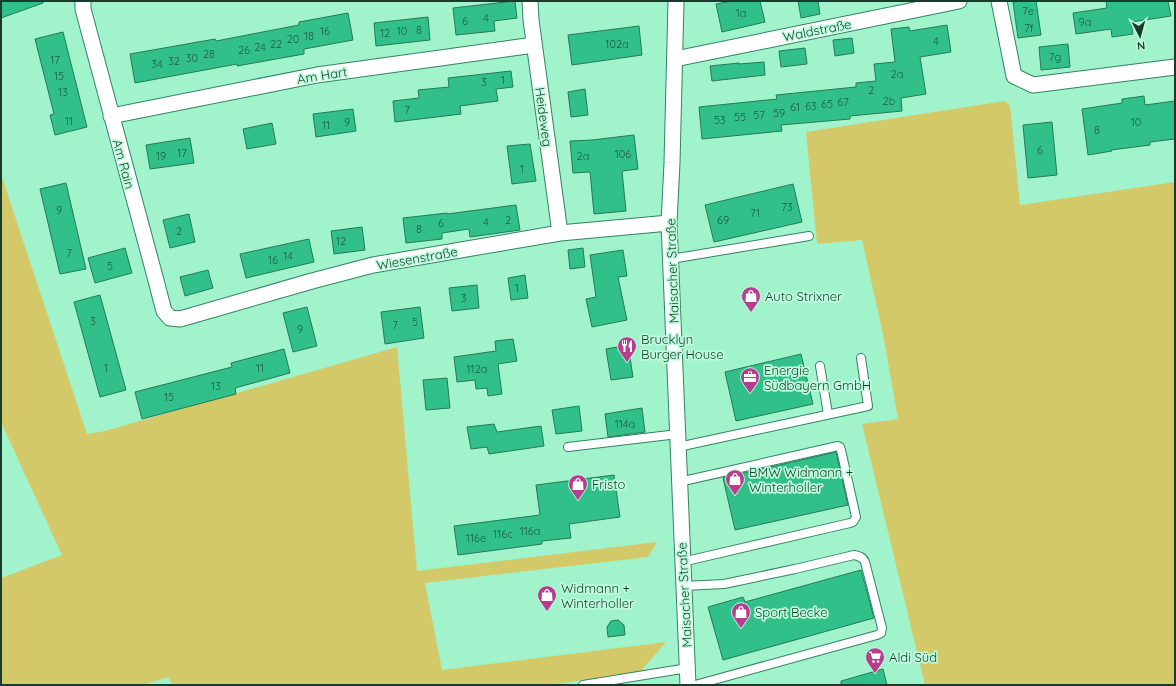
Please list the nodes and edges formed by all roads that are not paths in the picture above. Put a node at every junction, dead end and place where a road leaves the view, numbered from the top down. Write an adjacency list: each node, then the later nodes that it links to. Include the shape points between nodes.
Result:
1 (530, 1): 6 (street, Heideweg)
2 (676, 1): 7 (street, Maisacher Straße)
3 (959, 1): 7 (street, Waldstraße)
4 (999, 1): 8 (street, via 1014,76 1033,85)
5 (83, 5): 9 (street, Am Rain)
6 (534, 45): 9 (street, Am Hart, via 317,74); 11 (street, Heideweg)
7 (675, 59): 10 (street, Maisacher Straße)
8 (1175, 67)
9 (111, 116): 14 (street, Am Rain, via 164,311)
10 (669, 223): 11 (street, Wiesenstraße); 13 (street, Maisacher Straße)
11 (560, 233): 14 (street, Wiesenstraße, via 373,265 180,319)
12 (809, 236): 13 (lane)
13 (671, 259): 18 (street, Maisacher Straße)
14 (170, 318)
15 (861, 358): 17 (lane, via 868,406)
16 (820, 366): 17 (lane)
17 (828, 414): 18 (lane)
18 (678, 440): 19 (lane); 20 (street, Maisacher Straße)
19 (568, 447)
20 (679, 482): 21 (street, Maisacher Straße); 21 (lane, via 838,446 856,517 850,523)
21 (682, 562): 22 (street, Maisacher Straße)
22 (684, 586): 23 (street, Maisacher Straße); 26 (lane, via 724,584 858,555 864,562 882,628 881,633 877,635)
23 (688, 668): 24 (lane); 25 (street, Maisacher Straße)
24 (583, 685)
25 (688, 685)
26 (695, 685)

